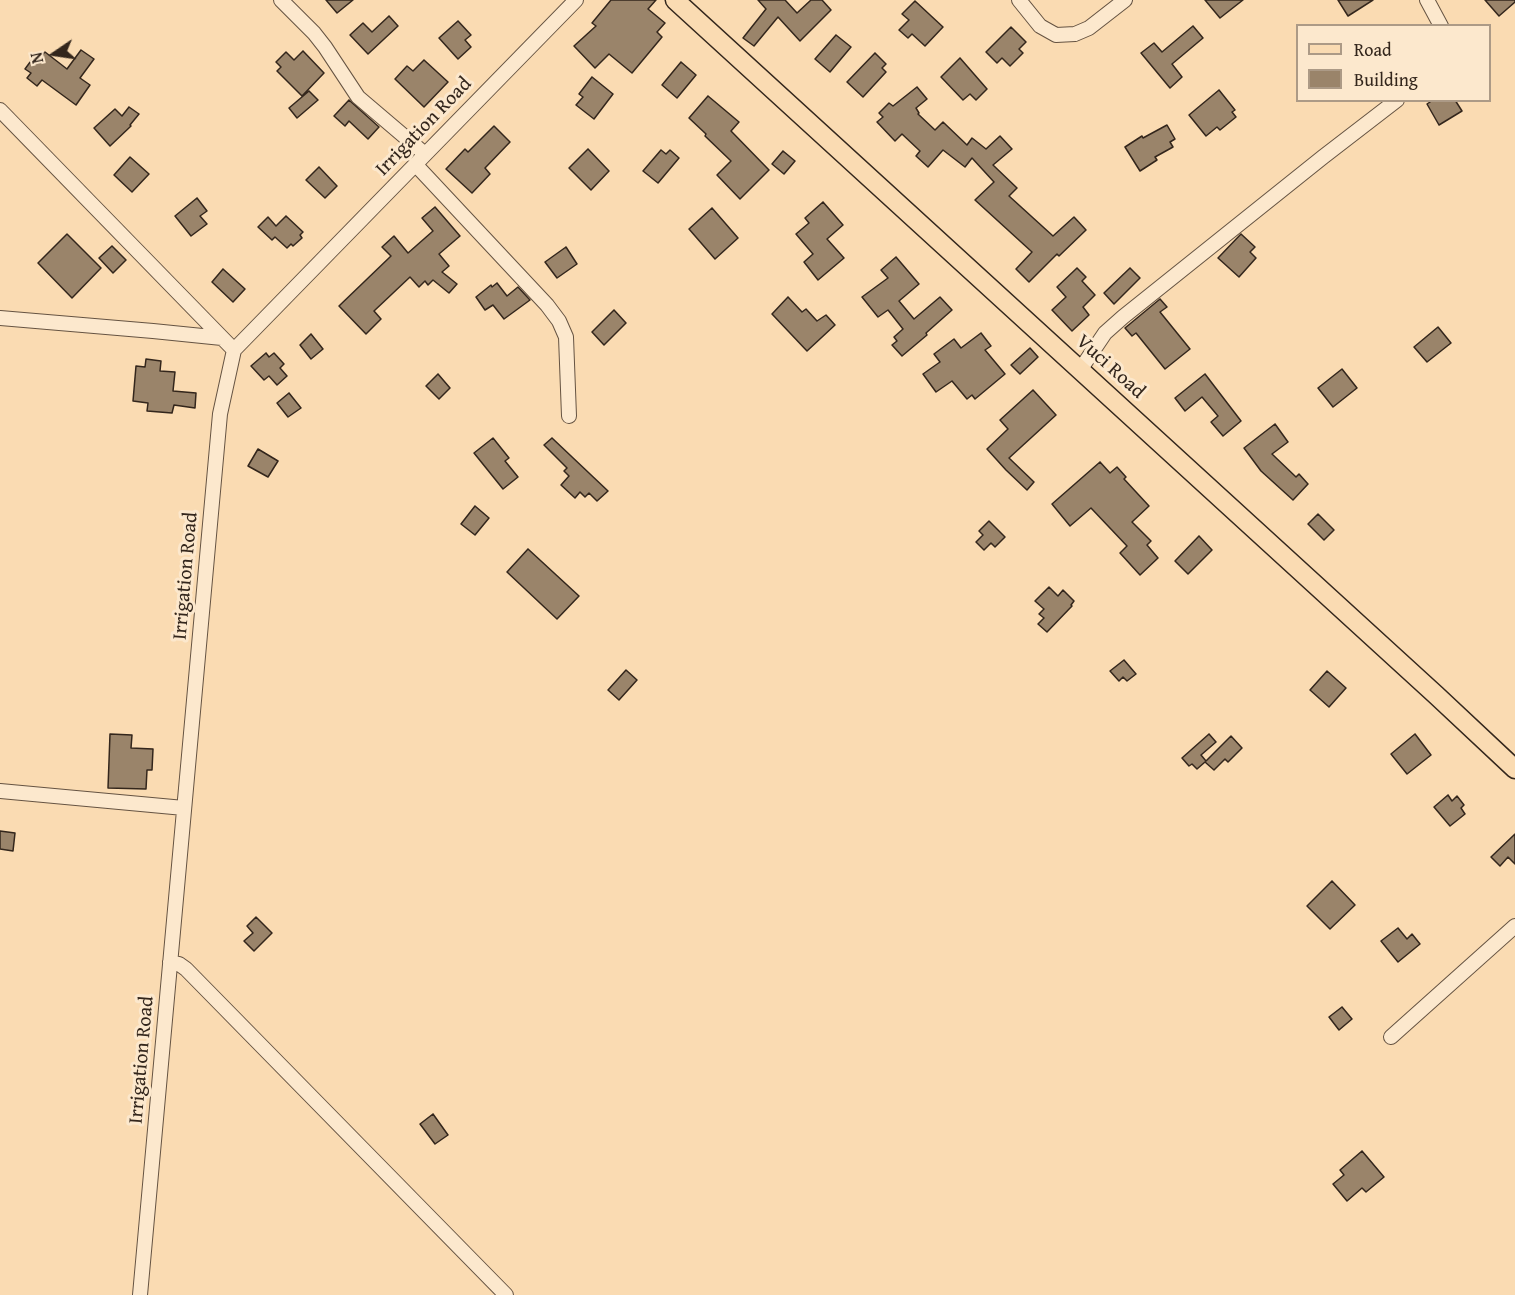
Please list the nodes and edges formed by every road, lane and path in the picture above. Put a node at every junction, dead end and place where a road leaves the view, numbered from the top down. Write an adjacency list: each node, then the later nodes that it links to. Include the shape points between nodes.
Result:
1 (281, 0): 10 (street, via 314,33 358,97)
2 (576, 0): 10 (street, Irrigation Road)
3 (675, 0): 15 (main road, Vuci Road)
4 (1019, 0): 5 (street, via 1040,26 1056,35 1089,28)
5 (1125, 0)
6 (1427, 0): 7 (street)
7 (1441, 24)
8 (1393, 102): 15 (street, via 1123,317 1105,333)
9 (0, 110): 13 (street)
10 (425, 154): 11 (street, Irrigation Road)
11 (415, 164): 14 (street, Irrigation Road); 16 (street, via 559,321 566,337)
12 (0, 318): 13 (street)
13 (222, 338): 14 (street)
14 (234, 350): 19 (street, Irrigation Road, via 220,414)
15 (1080, 370): 17 (main road, Vuci Road)
16 (569, 416)
17 (1515, 769)
18 (0, 791): 19 (street)
19 (184, 808): 21 (street, Irrigation Road)
20 (1515, 926): 22 (street)
21 (170, 962): 23 (street, Irrigation Road); 24 (street, via 186,969)
22 (1391, 1037)
23 (140, 1295)
24 (506, 1295)

